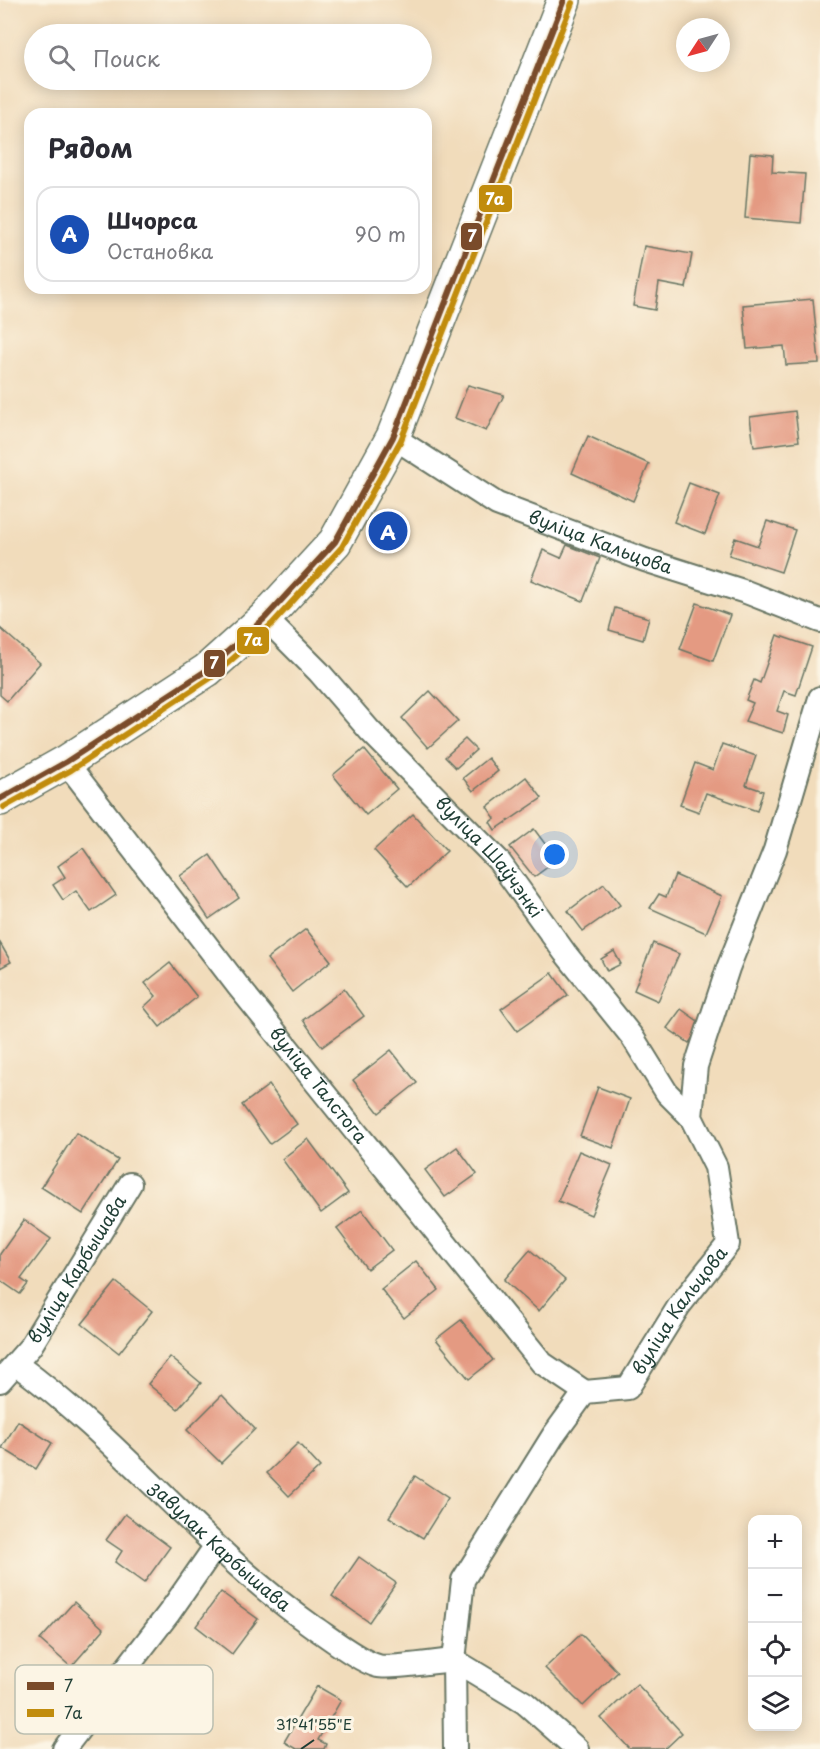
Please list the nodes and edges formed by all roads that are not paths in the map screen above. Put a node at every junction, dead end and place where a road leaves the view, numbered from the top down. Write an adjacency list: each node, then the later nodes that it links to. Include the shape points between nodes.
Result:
1 (564, 0): 2 (main road)
2 (393, 437): 3 (main road, via 335,543); 4 (street, вуліца Кальцова, via 496,504)
3 (265, 618): 6 (main road, via 207,670); 8 (street, вуліца Шаўчэнкі, via 498,860 633,1038 667,1093)
4 (820, 621)
5 (820, 698): 8 (street, via 775,850 728,968 696,1066)
6 (66, 762): 7 (main road); 12 (street, вуліца Талстога, via 253,1005 542,1363)
7 (0, 799)
8 (691, 1118): 12 (street, вуліца Кальцова, via 716,1167 728,1244 679,1306 628,1388)
9 (130, 1184): 10 (street, вуліца Карбышава)
10 (16, 1364): 11 (street, вуліца Карбышава); 13 (street, завулак Карбышава, via 104,1438)
11 (0, 1381)
12 (585, 1392): 14 (street, via 463,1580)
13 (215, 1547): 14 (street, завулак Карбышава, via 282,1605 337,1644 378,1666); 15 (street)
14 (454, 1660): 18 (street); 19 (street, via 525,1703)
15 (129, 1665)
16 (76, 1734): 17 (street)
17 (64, 1749)
18 (455, 1749)
19 (577, 1749)

